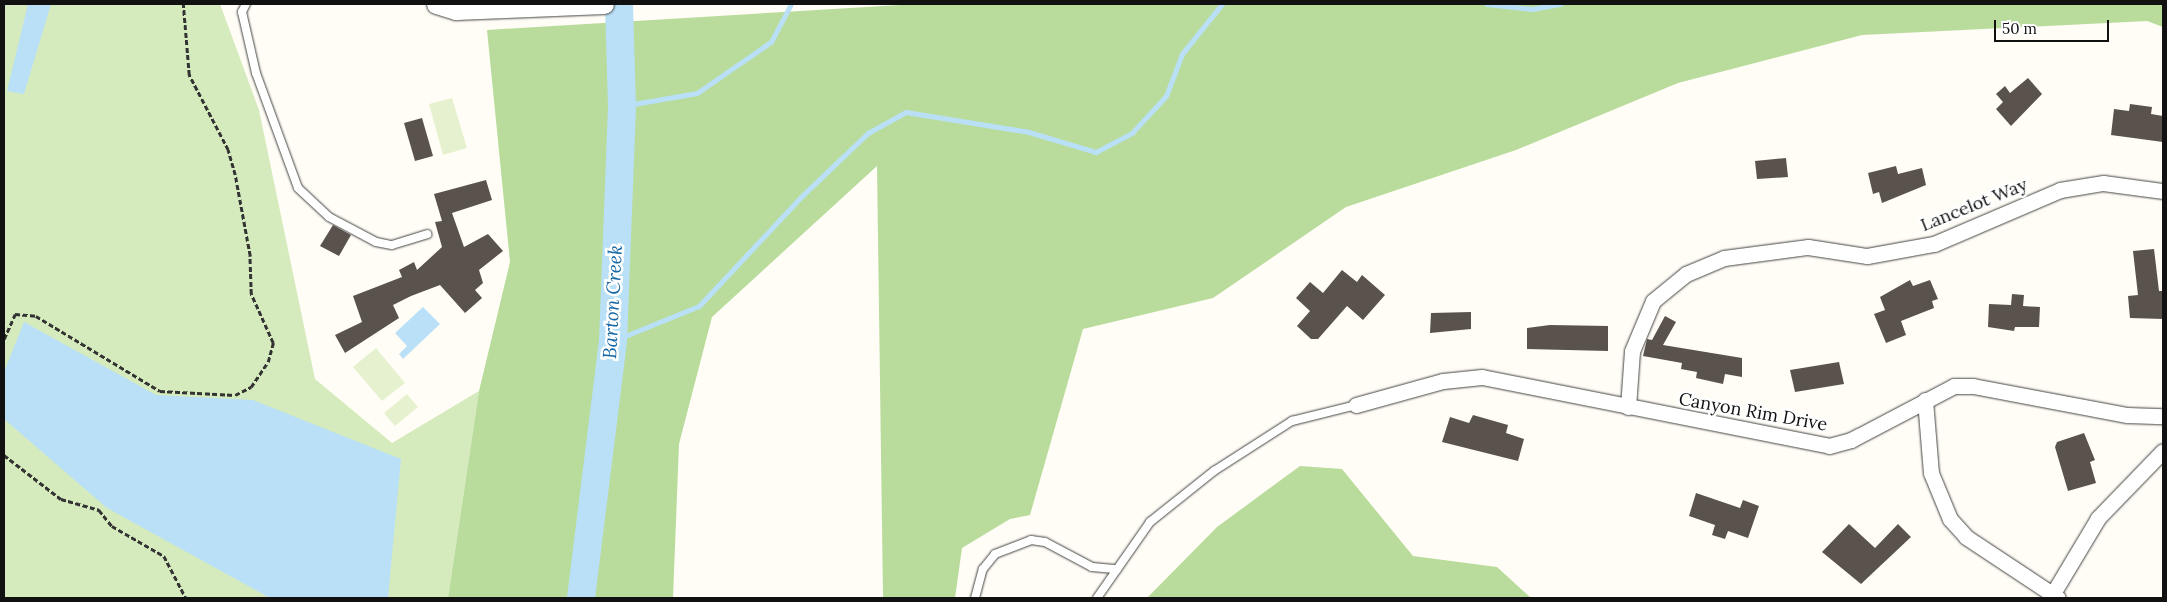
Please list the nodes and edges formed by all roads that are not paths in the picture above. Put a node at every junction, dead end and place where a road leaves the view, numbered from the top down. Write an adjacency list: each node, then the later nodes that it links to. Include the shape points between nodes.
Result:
1 (246, 4): 5 (lane, via 242,12 256,73 298,188 329,217 376,242 392,245)
2 (436, 4): 3 (street, via 456,10)
3 (604, 4)
4 (2163, 191): 8 (street, Lancelot Way, via 2103,183 2060,190 1934,244 1867,256 1808,247 1724,258 1686,274 1653,301 1632,351)
5 (426, 234)
6 (1925, 400): 8 (street, Canyon Rim Drive, via 1851,440 1829,446); 9 (street, Canyon Rim Drive, via 1954,386 1973,386 2127,415); 12 (street, via 1931,473 1950,519 1966,537)
7 (1356, 405): 8 (street, Canyon Rim Drive, via 1443,381 1482,377); 11 (lane, via 1292,421 1214,471 1150,522)
8 (1628, 407)
9 (2163, 416)
10 (2163, 451): 12 (street, via 2098,518)
11 (1117, 569): 13 (lane, via 1092,567 1046,542 1032,540 995,554 982,569); 14 (lane)
12 (2055, 597)
13 (975, 598)
14 (1097, 598)

